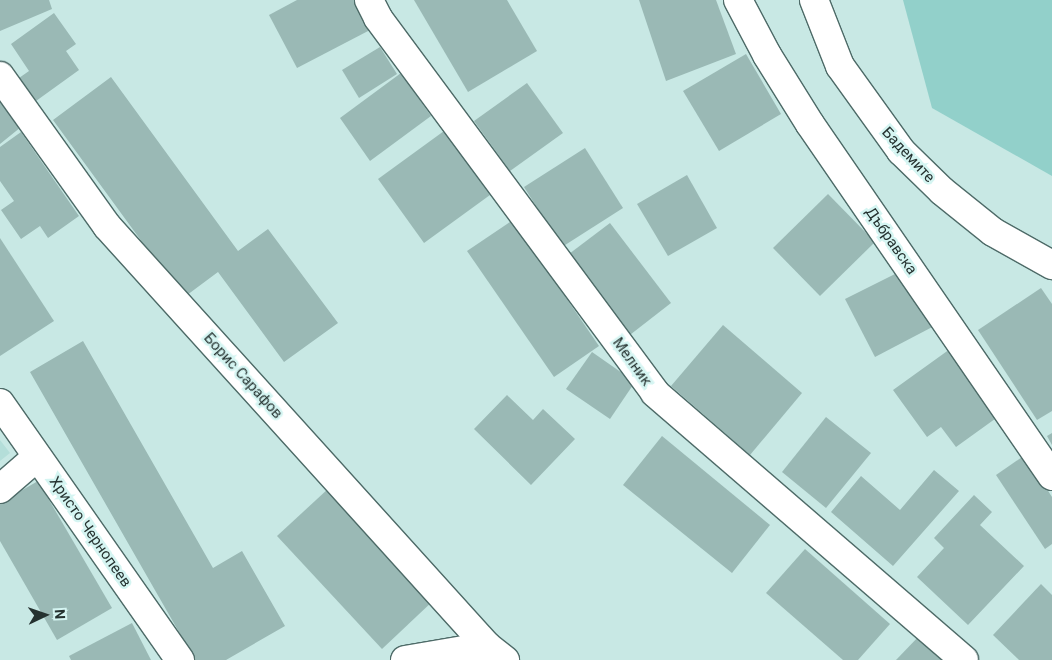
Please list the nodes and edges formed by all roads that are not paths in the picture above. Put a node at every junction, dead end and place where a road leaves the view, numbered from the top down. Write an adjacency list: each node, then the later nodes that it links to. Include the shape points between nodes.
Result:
1 (369, 0): 13 (street, Мелник, via 378,18 655,394)
2 (738, 0): 8 (street, Дъбравска, via 767,55 810,124)
3 (814, 0): 5 (street, Бадемите, via 840,66 901,151 942,191 993,232)
4 (0, 76): 10 (street, Борис Сарафов, via 107,226)
5 (1052, 265)
6 (0, 403): 7 (street, Христо Чернопеев)
7 (37, 458): 9 (street); 11 (street, Христо Чернопеев)
8 (1052, 476)
9 (0, 488)
10 (496, 653): 12 (street)
11 (180, 660)
12 (405, 660)
13 (964, 660)

